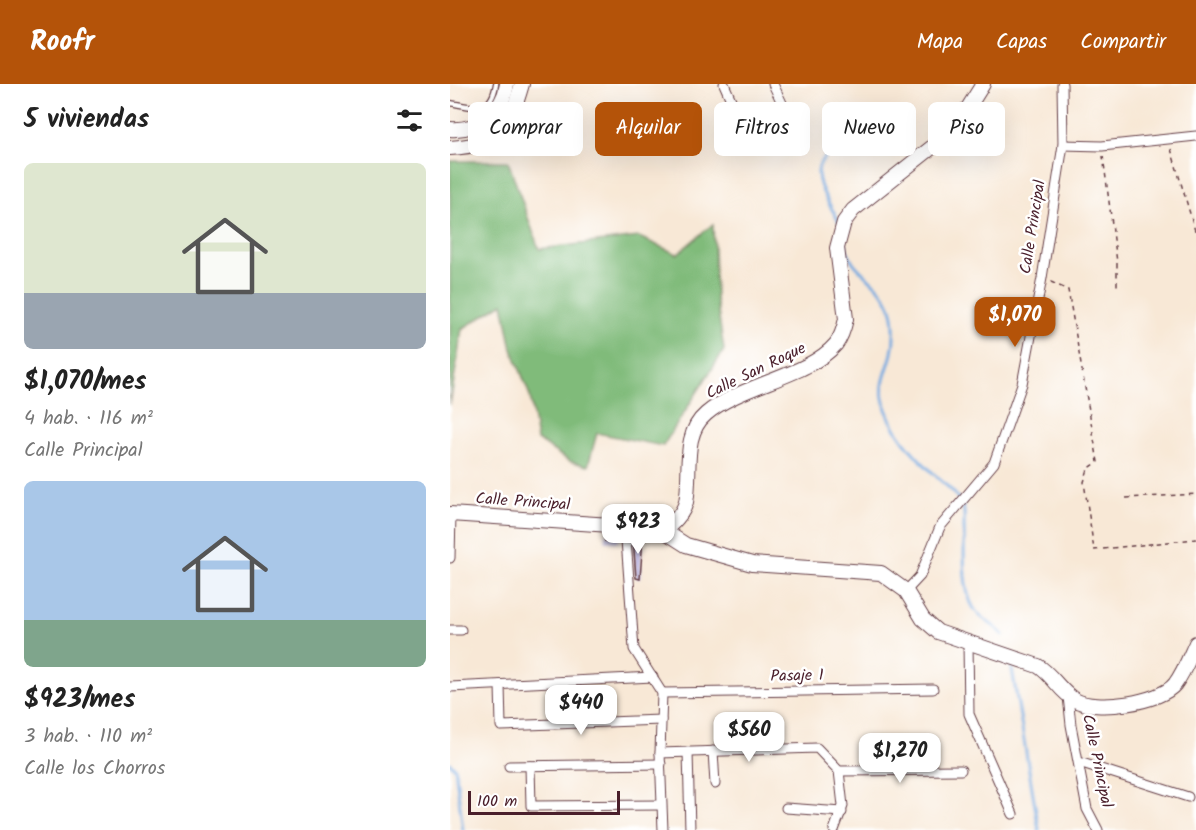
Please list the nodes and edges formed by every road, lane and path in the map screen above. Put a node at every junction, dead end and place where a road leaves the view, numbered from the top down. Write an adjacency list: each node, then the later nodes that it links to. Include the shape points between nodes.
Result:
1 (496, 84): 10 (lane, via 494,95 485,106)
2 (507, 84): 11 (street, via 499,106 486,120 471,128)
3 (522, 84): 16 (street, via 514,114 498,134 480,145)
4 (724, 84): 8 (street)
5 (773, 84): 9 (street)
6 (983, 84): 24 (street, Calle San Roque, via 945,137 853,210 844,222 837,248 846,319 836,344 819,358 735,396 696,425 689,452 686,502)
7 (1062, 84): 14 (street, Calle Principal)
8 (732, 102)
9 (781, 102)
10 (450, 103)
11 (450, 129)
12 (1196, 136): 13 (street)
13 (1168, 139): 15 (street); 17 (path)
14 (1063, 145): 15 (street); 18 (street, Calle Principal)
15 (1102, 146): 19 (path)
16 (450, 148)
17 (1196, 234)
18 (1042, 278): 25 (path, via 1068,290 1098,462 1088,469 1084,482 1094,550); 27 (street, Calle Principal, via 1022,384 994,463 940,527 920,576)
19 (1117, 286)
20 (1196, 494): 21 (path)
21 (1126, 498)
22 (450, 514): 23 (street, Calle Principal); 26 (street)
23 (625, 526): 24 (street, Calle Principal); 32 (street, via 634,649)
24 (664, 531): 27 (street, via 686,545 752,564 881,573)
25 (1196, 539)
26 (450, 558)
27 (906, 591): 30 (street, via 929,625)
28 (450, 630): 29 (street)
29 (461, 630)
30 (968, 643): 37 (street, via 1038,666 1052,675); 53 (street, via 969,714)
31 (1196, 643): 37 (street, via 1169,689 1129,705 1085,704)
32 (653, 677): 33 (street); 36 (street)
33 (500, 685): 34 (street); 38 (street, via 501,726)
34 (450, 687)
35 (933, 690): 36 (street, Pasaje 1)
36 (662, 693): 38 (street)
37 (1068, 696): 42 (street, Calle Principal)
38 (660, 720): 41 (street)
39 (713, 751): 40 (street); 47 (street, via 817,748); 48 (street)
40 (688, 752): 41 (street); 55 (street)
41 (660, 753): 43 (street)
42 (1079, 762): 49 (street); 57 (street, Calle Principal, via 1087,809)
43 (661, 764): 45 (street); 50 (street)
44 (509, 766): 45 (street)
45 (530, 766): 50 (street, via 531,806)
46 (960, 770): 47 (street)
47 (839, 771): 52 (street)
48 (715, 784)
49 (1188, 797)
50 (661, 805): 54 (street)
51 (786, 808): 52 (street)
52 (842, 812): 56 (street)
53 (1013, 814)
54 (663, 830)
55 (690, 830)
56 (834, 830)
57 (1098, 830)

